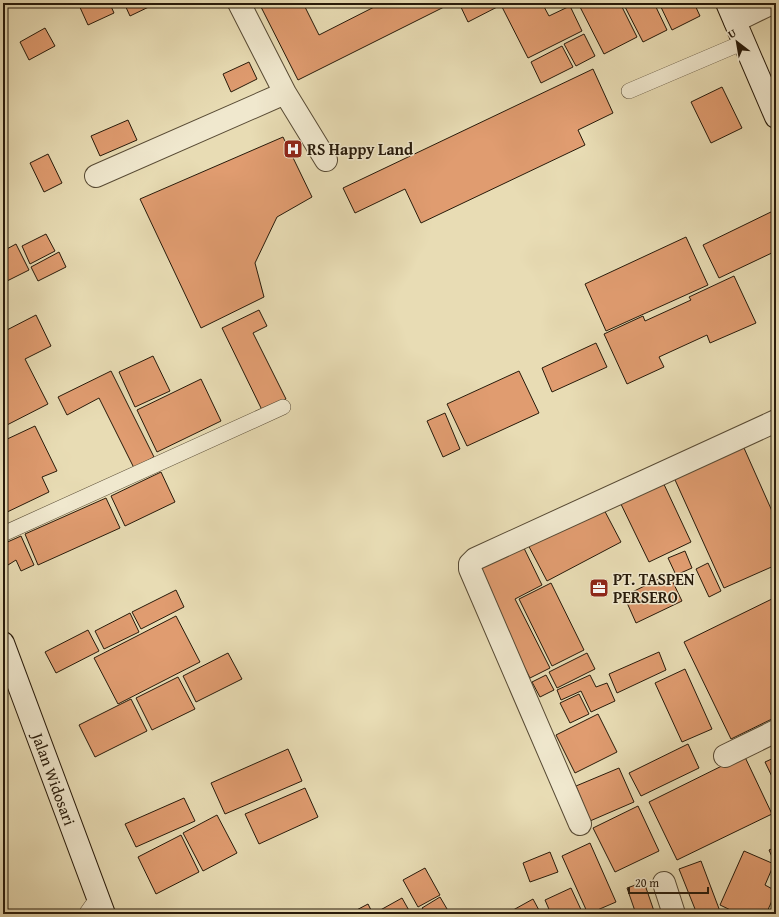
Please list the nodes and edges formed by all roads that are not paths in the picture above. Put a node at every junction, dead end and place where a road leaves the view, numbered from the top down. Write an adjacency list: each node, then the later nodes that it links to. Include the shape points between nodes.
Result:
1 (239, 3): 6 (street)
2 (772, 3): 3 (street)
3 (731, 12): 4 (street)
4 (744, 42): 5 (lane); 7 (street)
5 (629, 91)
6 (286, 93): 8 (street); 9 (street)
7 (776, 117)
8 (326, 160)
9 (96, 176)
10 (283, 407): 12 (lane)
11 (776, 421): 16 (street, via 475,559 470,564)
12 (3, 534)
13 (3, 643): 18 (street, Jalan Widosari)
14 (776, 731): 15 (street)
15 (725, 756)
16 (580, 824)
17 (664, 883): 19 (street)
18 (96, 908)
19 (674, 914)

